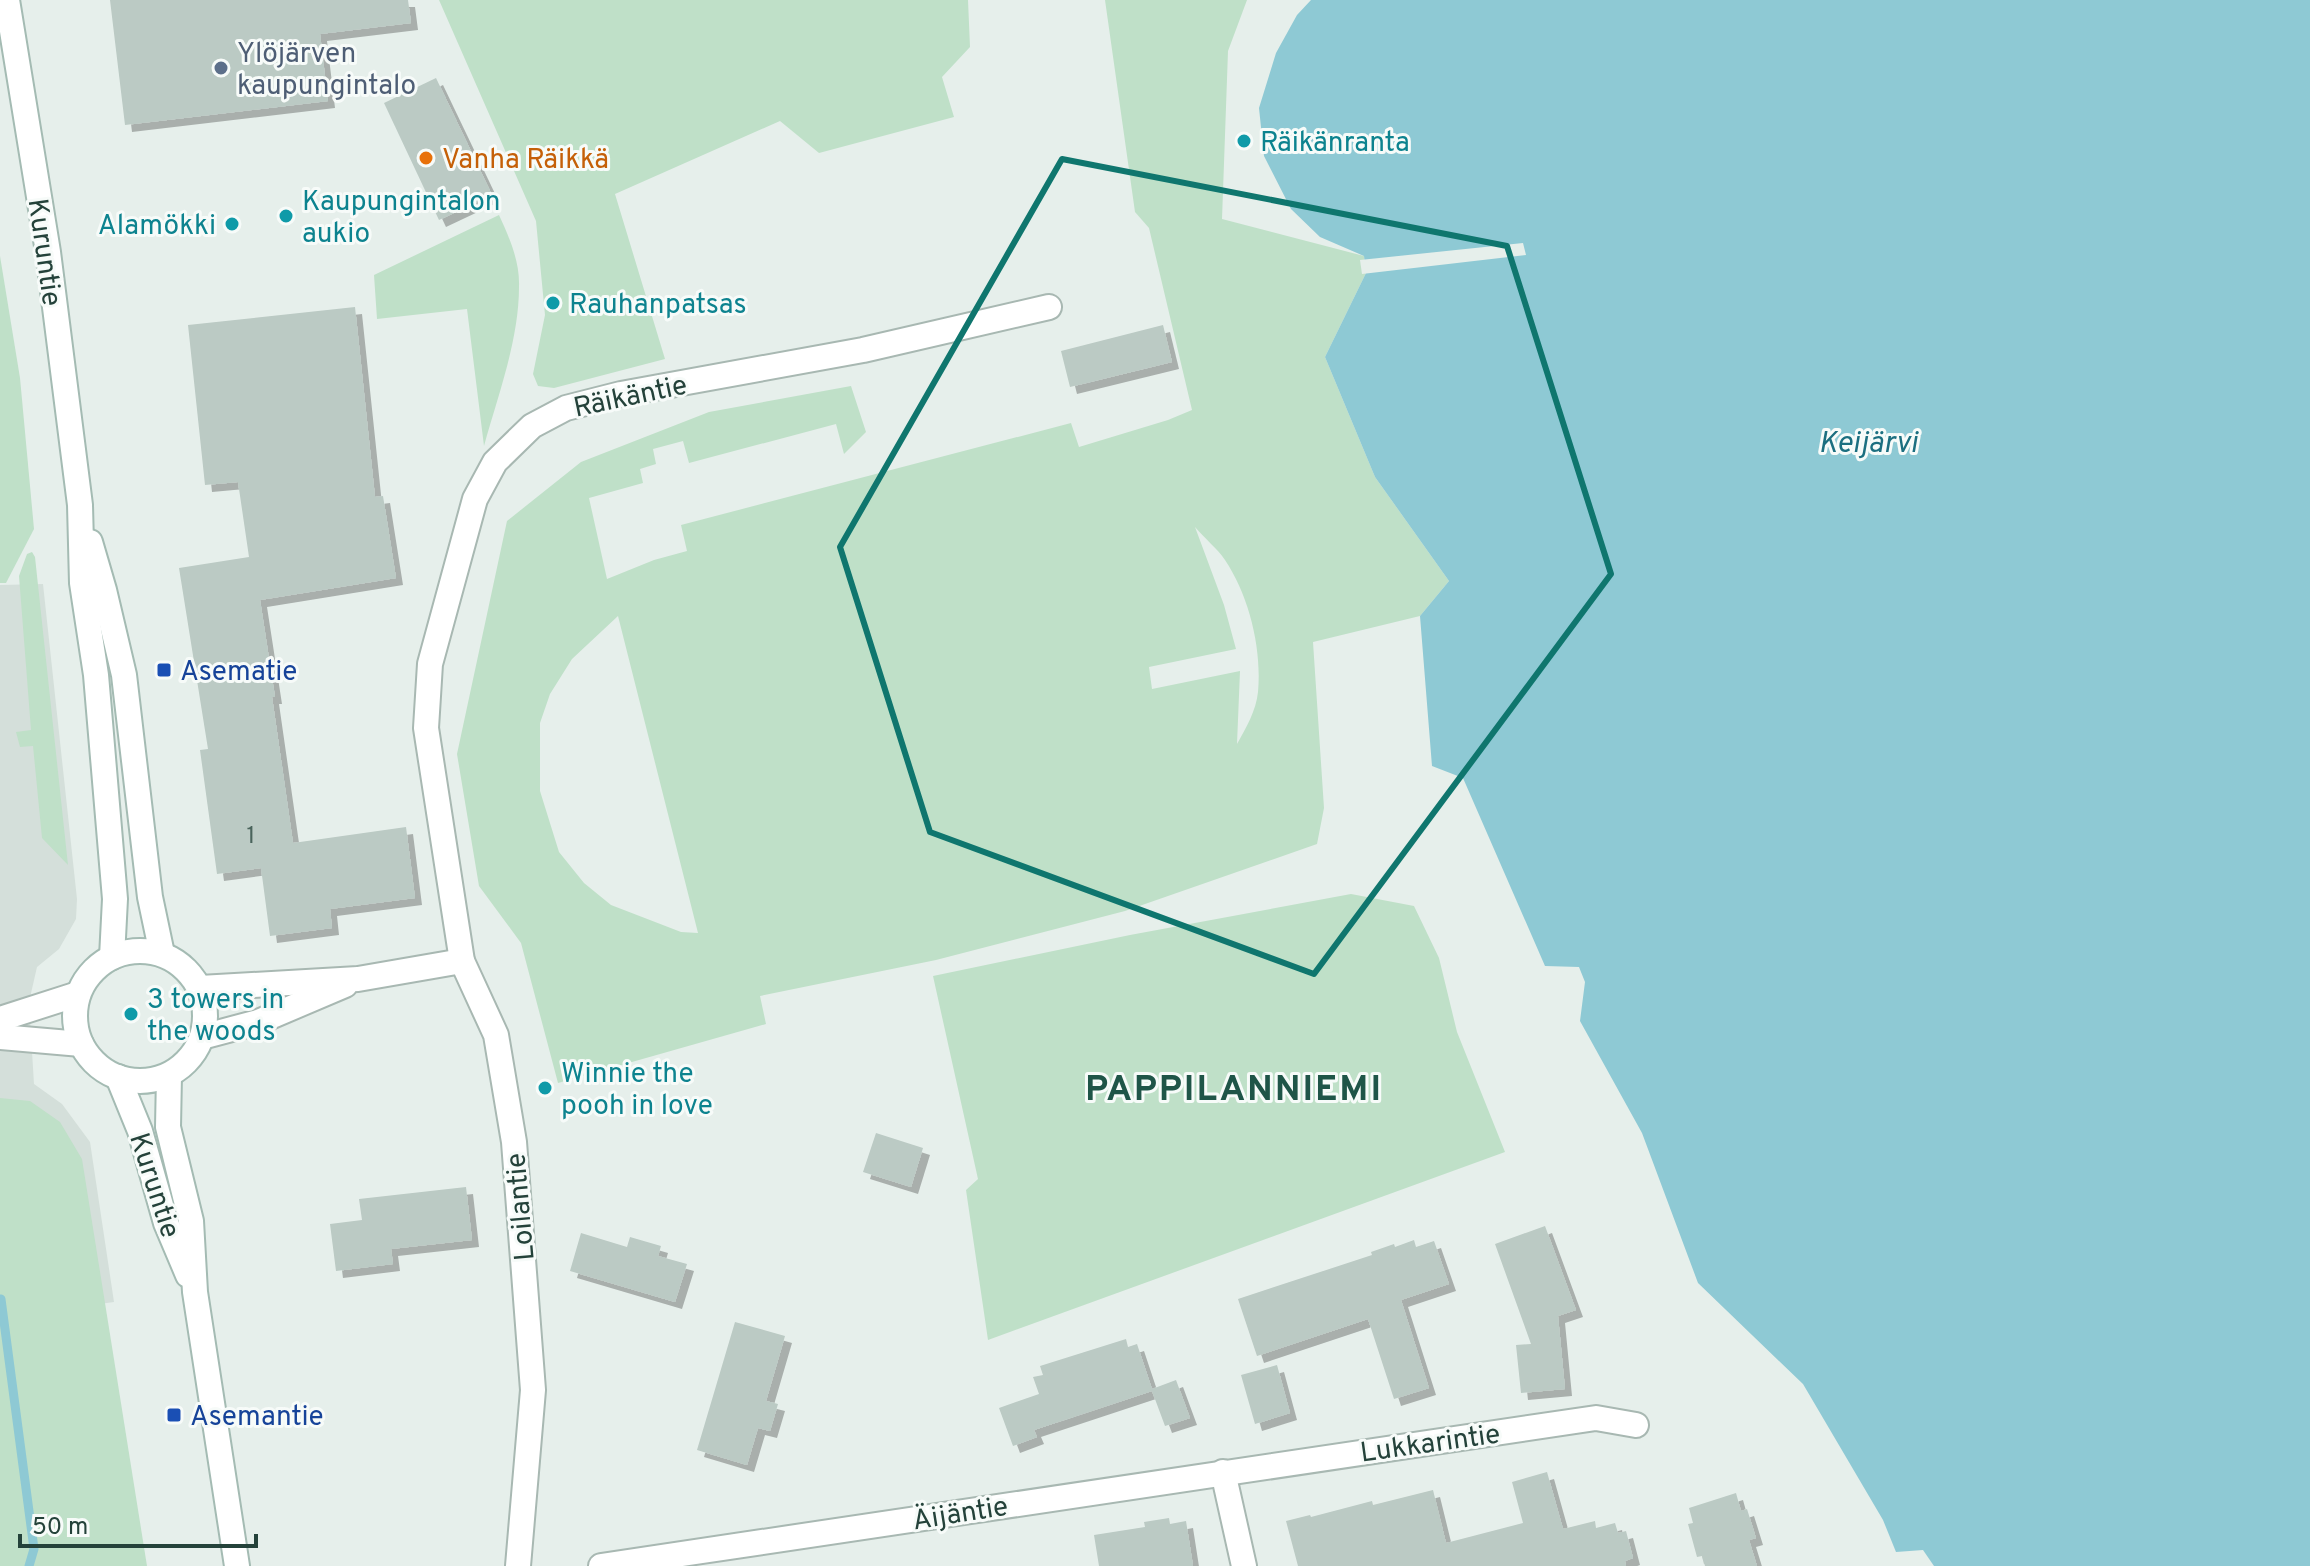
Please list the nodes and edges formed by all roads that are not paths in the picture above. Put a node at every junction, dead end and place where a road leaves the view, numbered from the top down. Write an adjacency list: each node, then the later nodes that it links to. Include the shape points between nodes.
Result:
1 (7, 0): 3 (street, Kuruntie, via 48,252)
2 (1049, 307): 6 (street, Räikäntie, via 863,350 566,408 532,426 495,462 475,499 430,664 426,715)
3 (80, 505): 4 (street, Kuruntie, via 124,675 150,897); 5 (street, Kuruntie, via 82,583 96,675 115,899)
4 (162, 954): 5 (street, via 128,951); 8 (street, via 190,973)
5 (112, 957): 9 (street, via 86,979)
6 (462, 961): 7 (street); 20 (street, Loilantie, via 496,1035 514,1142 533,1390)
7 (358, 979): 8 (street); 12 (street, via 258,1022)
8 (200, 988): 12 (street, via 206,1021)
9 (78, 994): 10 (street); 13 (street, via 76,1028)
10 (0, 1019)
11 (0, 1037): 13 (street)
12 (202, 1037): 14 (street, via 195,1053)
13 (81, 1044): 15 (street, via 103,1070)
14 (169, 1075): 15 (street, via 144,1081); 16 (street, Kuruntie, via 168,1127 191,1221)
15 (118, 1077): 16 (street, Kuruntie, via 140,1131 166,1223)
16 (195, 1292): 19 (street, Kuruntie)
17 (1636, 1425): 18 (street, Lukkarintie, via 1596,1418)
18 (1223, 1472): 21 (street, Äijäntie); 22 (street)
19 (237, 1566)
20 (518, 1566)
21 (601, 1566)
22 (1244, 1566)

